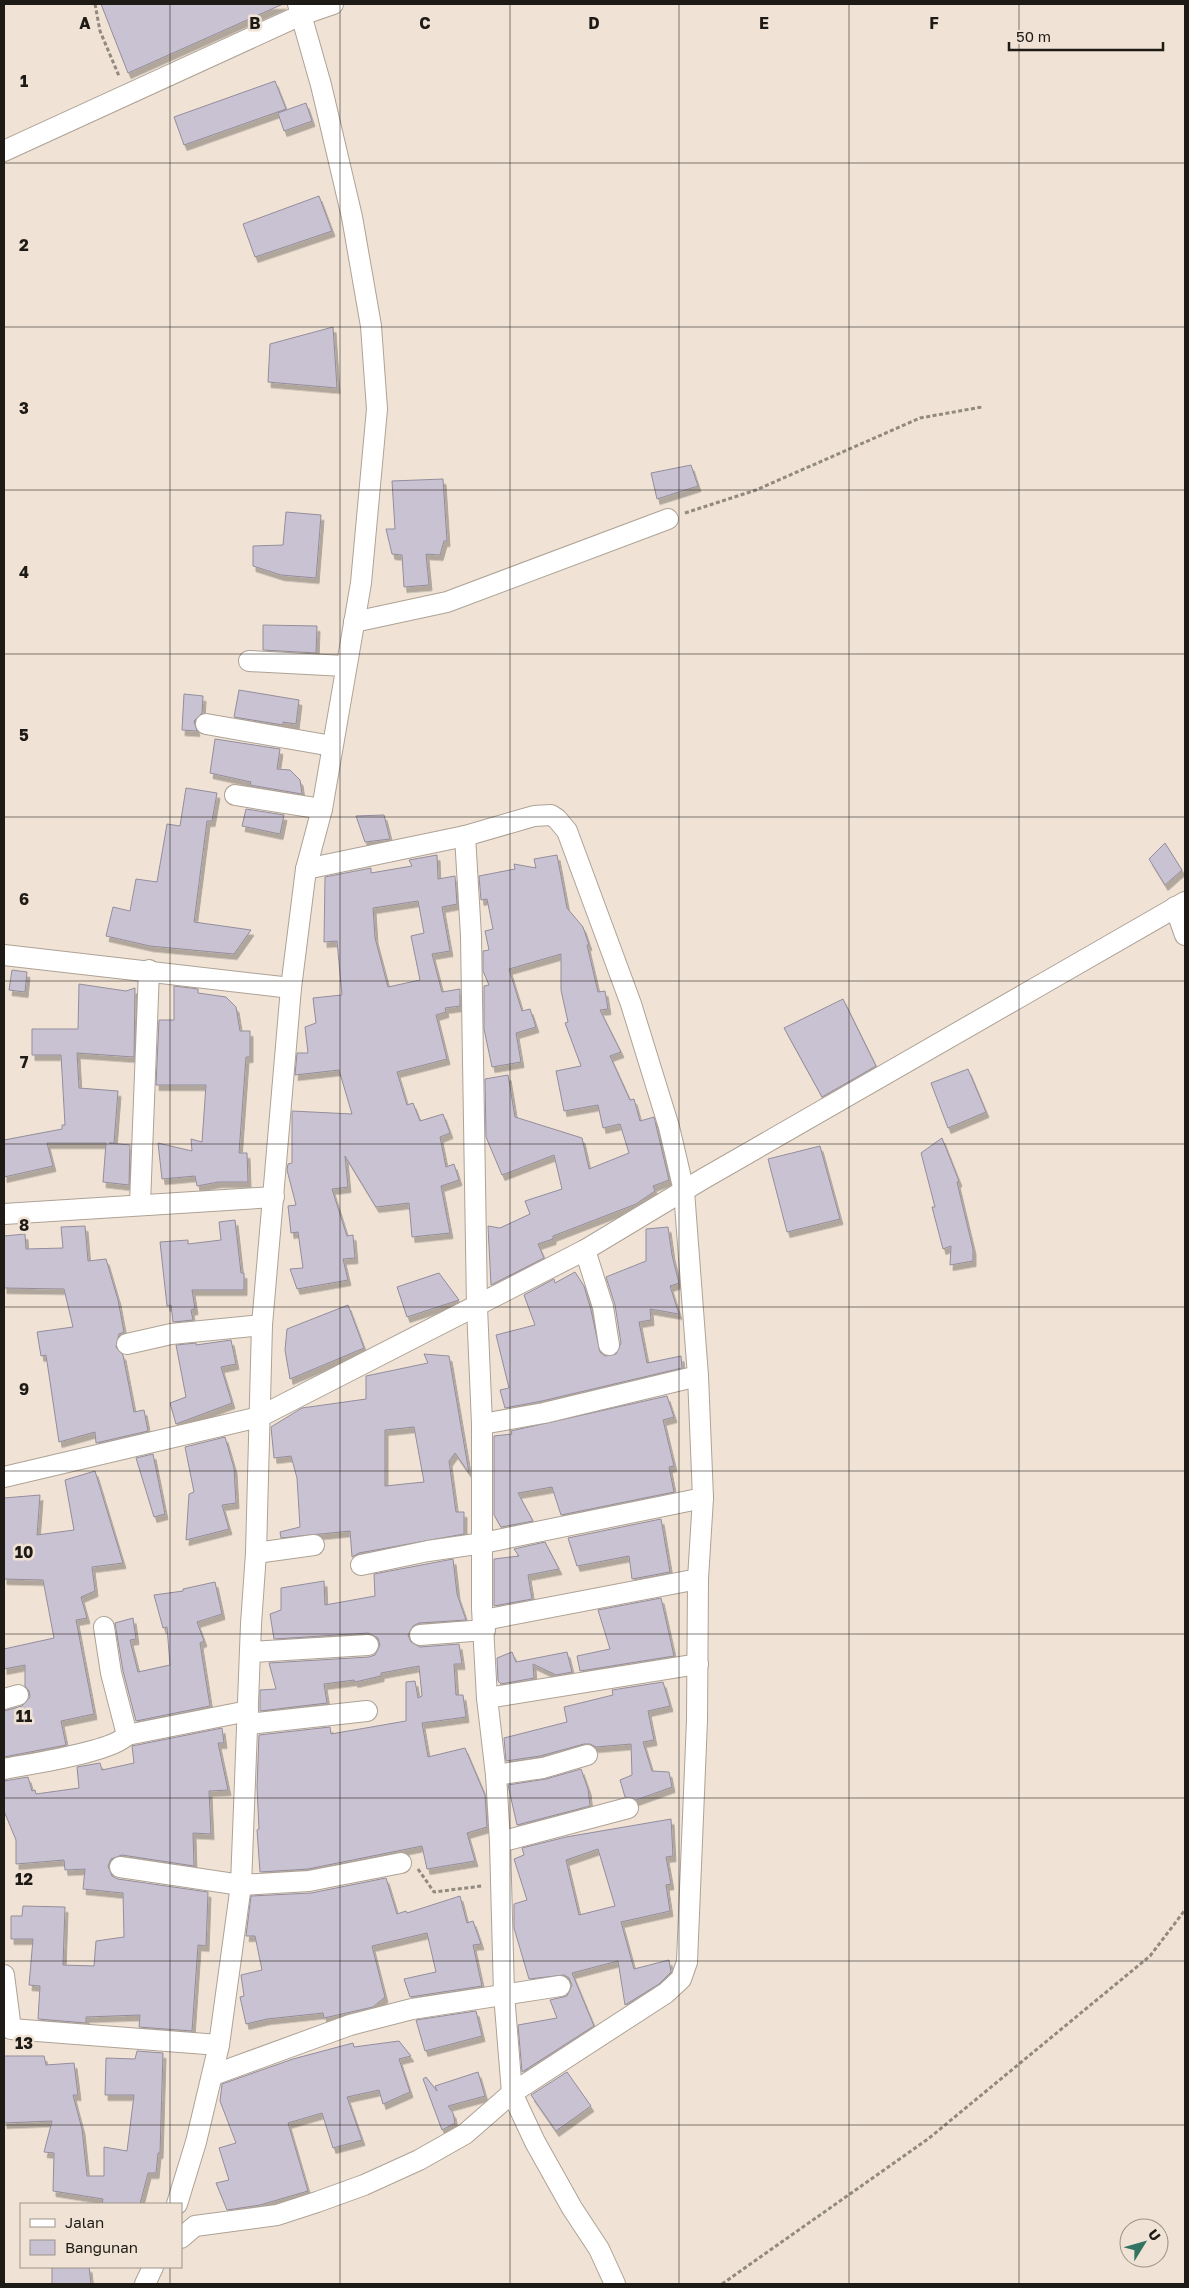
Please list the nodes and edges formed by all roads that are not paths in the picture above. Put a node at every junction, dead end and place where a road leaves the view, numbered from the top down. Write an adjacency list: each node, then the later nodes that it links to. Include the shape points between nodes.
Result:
1 (333, 4): 2 (street)
2 (300, 9): 3 (street, via 127,95); 5 (street, via 352,217 371,326 377,409 370,507)
3 (4, 151)
4 (668, 519): 5 (street, via 447,602)
5 (354, 622): 7 (street)
6 (249, 661): 7 (street)
7 (345, 666): 9 (street)
8 (206, 724): 9 (street)
9 (332, 746): 11 (street)
10 (235, 795): 11 (street)
11 (322, 808): 13 (street)
12 (465, 836): 13 (street); 19 (street, via 511,821 544,815 557,819 567,831 631,1004 669,1128); 24 (street, via 474,1058)
13 (306, 870): 18 (street)
14 (1180, 905): 15 (street); 19 (street)
15 (1185, 935)
16 (4, 955): 17 (street)
17 (149, 970): 18 (street); 21 (street)
18 (291, 988): 20 (street)
19 (684, 1191): 23 (street); 28 (street)
20 (274, 1197): 21 (street); 25 (street)
21 (140, 1204): 22 (street)
22 (4, 1214)
23 (585, 1250): 24 (street); 27 (street, via 603,1307)
24 (477, 1307): 29 (street); 30 (street)
25 (262, 1325): 26 (street, via 171,1334); 29 (street)
26 (127, 1344)
27 (610, 1345)
28 (698, 1376): 30 (street, via 544,1413); 32 (street)
29 (259, 1417): 31 (street); 35 (street)
30 (482, 1424): 33 (street)
31 (4, 1477)
32 (703, 1498): 33 (street); 37 (street)
33 (483, 1544): 36 (street, via 428,1551); 38 (street)
34 (314, 1545): 35 (street)
35 (256, 1553): 42 (street)
36 (362, 1565)
37 (698, 1578): 38 (street); 43 (street)
38 (484, 1625): 40 (street); 44 (street)
39 (104, 1627): 47 (street, via 111,1673)
40 (420, 1635)
41 (368, 1645): 42 (street)
42 (252, 1652): 46 (street)
43 (698, 1664): 44 (street); 62 (street, via 685,1972 676,1986 666,1993)
44 (487, 1698): 50 (street)
45 (367, 1711): 46 (street)
46 (248, 1718): 47 (street); 55 (street)
47 (127, 1735): 49 (street, via 122,1742 90,1751)
48 (587, 1754): 50 (street, via 542,1768)
49 (4, 1769)
50 (496, 1775): 52 (street)
51 (628, 1808): 52 (street)
52 (500, 1842): 58 (street)
53 (401, 1863): 55 (street, via 309,1881)
54 (120, 1867): 55 (street)
55 (241, 1885): 60 (street)
56 (4, 1976): 59 (street)
57 (560, 1986): 58 (street)
58 (504, 1994): 61 (street, via 412,2009 350,2025); 62 (street)
59 (7, 2031): 60 (street)
60 (219, 2045): 61 (street)
61 (212, 2075): 63 (street)
62 (512, 2093): 65 (street, via 465,2134 364,2185 278,2215); 68 (street, via 535,2142 599,2249)
63 (179, 2198)
64 (182, 2209): 65 (street)
65 (188, 2232)
66 (153, 2268): 67 (street)
67 (145, 2284)
68 (616, 2284)

